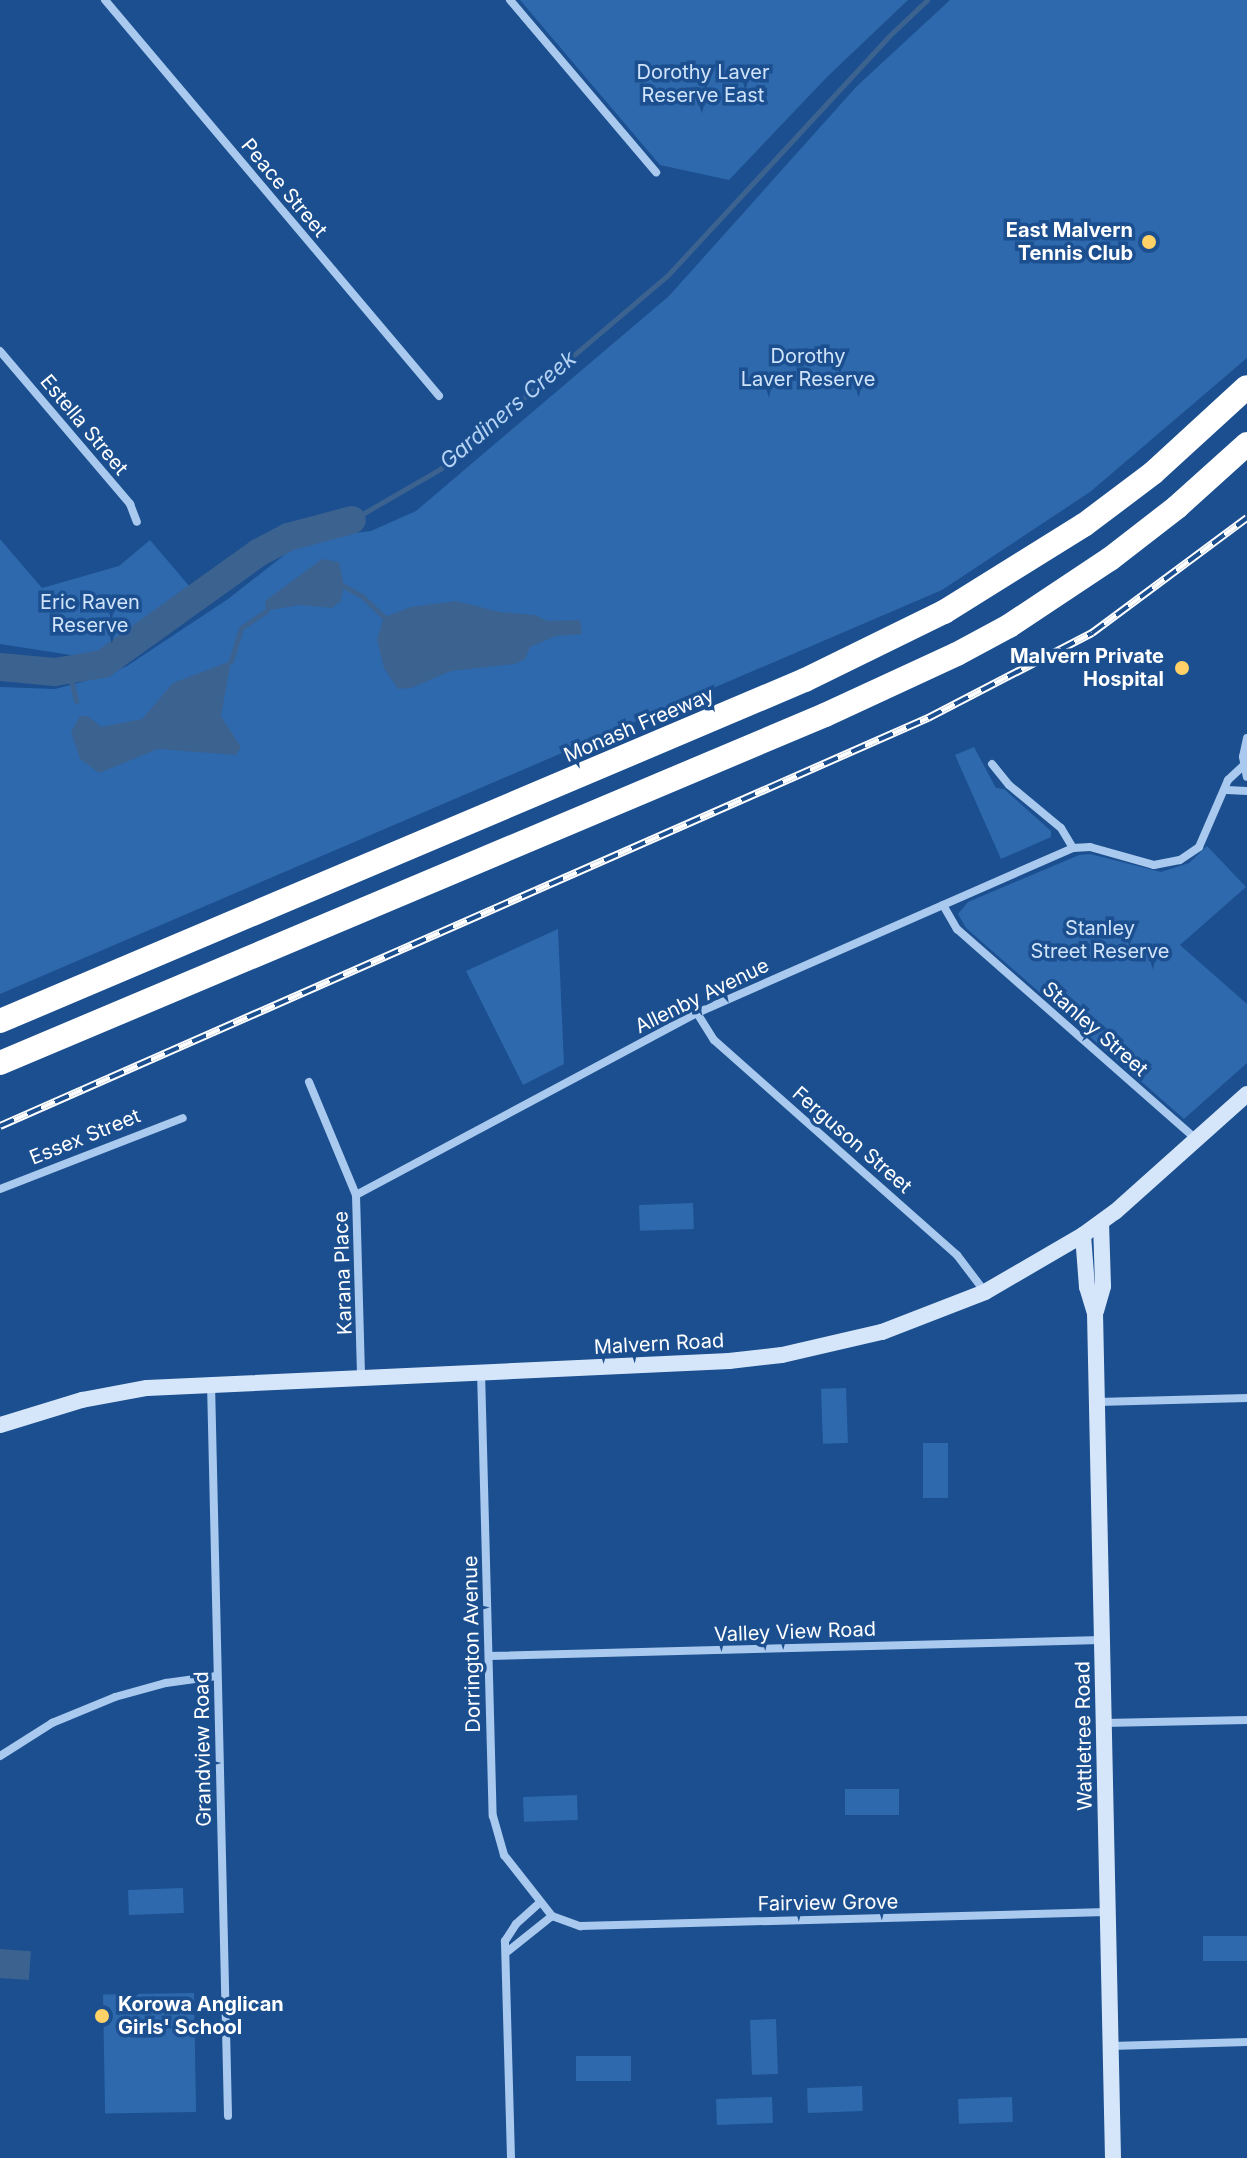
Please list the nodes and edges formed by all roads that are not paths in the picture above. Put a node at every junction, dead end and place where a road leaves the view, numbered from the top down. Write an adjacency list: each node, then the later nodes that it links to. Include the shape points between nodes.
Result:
1 (105, 0): 6 (street, Peace Street)
2 (510, 0): 3 (street)
3 (656, 172)
4 (0, 351): 8 (street, Estella Street, via 130,504)
5 (1247, 387): 18 (highway, Monash Freeway, via 1153,473 1084,525 944,612 805,680)
6 (439, 396)
7 (1247, 444): 19 (highway, via 1110,559 957,654 825,715)
8 (137, 522)
9 (1247, 738): 11 (street)
10 (992, 764): 15 (street, via 1061,828)
11 (1244, 765): 12 (street); 13 (street, via 1228,780)
12 (1247, 777)
13 (1227, 790): 14 (street); 15 (street, via 1199,847 1180,860 1154,865 1090,847)
14 (1247, 791)
15 (1073, 848): 16 (street, Allenby Avenue)
16 (943, 905): 17 (street, Allenby Avenue); 23 (street, Stanley Street, via 957,929)
17 (697, 1013): 25 (street, Allenby Avenue); 28 (street, Ferguson Street, via 714,1040 968,1265)
18 (0, 1021)
19 (0, 1063)
20 (309, 1082): 25 (street, Karana Place)
21 (1247, 1094): 23 (main road, Malvern Road)
22 (183, 1118): 24 (street, Essex Street)
23 (1197, 1140): 26 (main road, Malvern Road)
24 (0, 1189)
25 (356, 1195): 31 (street, Karana Place)
26 (1101, 1223): 27 (main road, Malvern Road); 29 (main road, Wattletree Road, via 1103,1286)
27 (1083, 1235): 28 (main road, Malvern Road); 29 (main road, Wattletree Road)
28 (985, 1292): 30 (main road, Malvern Road, via 882,1332 782,1355)
29 (1095, 1313): 34 (main road, Wattletree Road)
30 (481, 1371): 31 (main road, Malvern Road); 37 (street, Dorrington Avenue)
31 (361, 1376): 32 (main road, Malvern Road)
32 (211, 1382): 35 (main road, Malvern Road, via 82,1400); 38 (street, Grandview Road)
33 (1247, 1398): 34 (street)
34 (1097, 1402): 36 (main road, Wattletree Road)
35 (0, 1425)
36 (1102, 1640): 37 (street, Valley View Road); 40 (main road, Wattletree Road)
37 (489, 1656): 42 (street, Dorrington Avenue, via 495,1833 504,1855)
38 (217, 1676): 41 (street, via 115,1697 52,1723); 48 (street, Grandview Road)
39 (1247, 1720): 40 (street)
40 (1104, 1723): 43 (main road, Wattletree Road)
41 (0, 1756)
42 (539, 1903): 44 (street, Dorrington Avenue); 45 (street, via 507,1935)
43 (1108, 1912): 44 (street, Fairview Grove, via 580,1926); 47 (main road, Wattletree Road)
44 (552, 1916): 45 (street)
45 (508, 1951): 49 (street)
46 (1247, 2042): 47 (street)
47 (1111, 2046): 50 (main road, Wattletree Road)
48 (228, 2116)
49 (511, 2158)
50 (1113, 2158)

